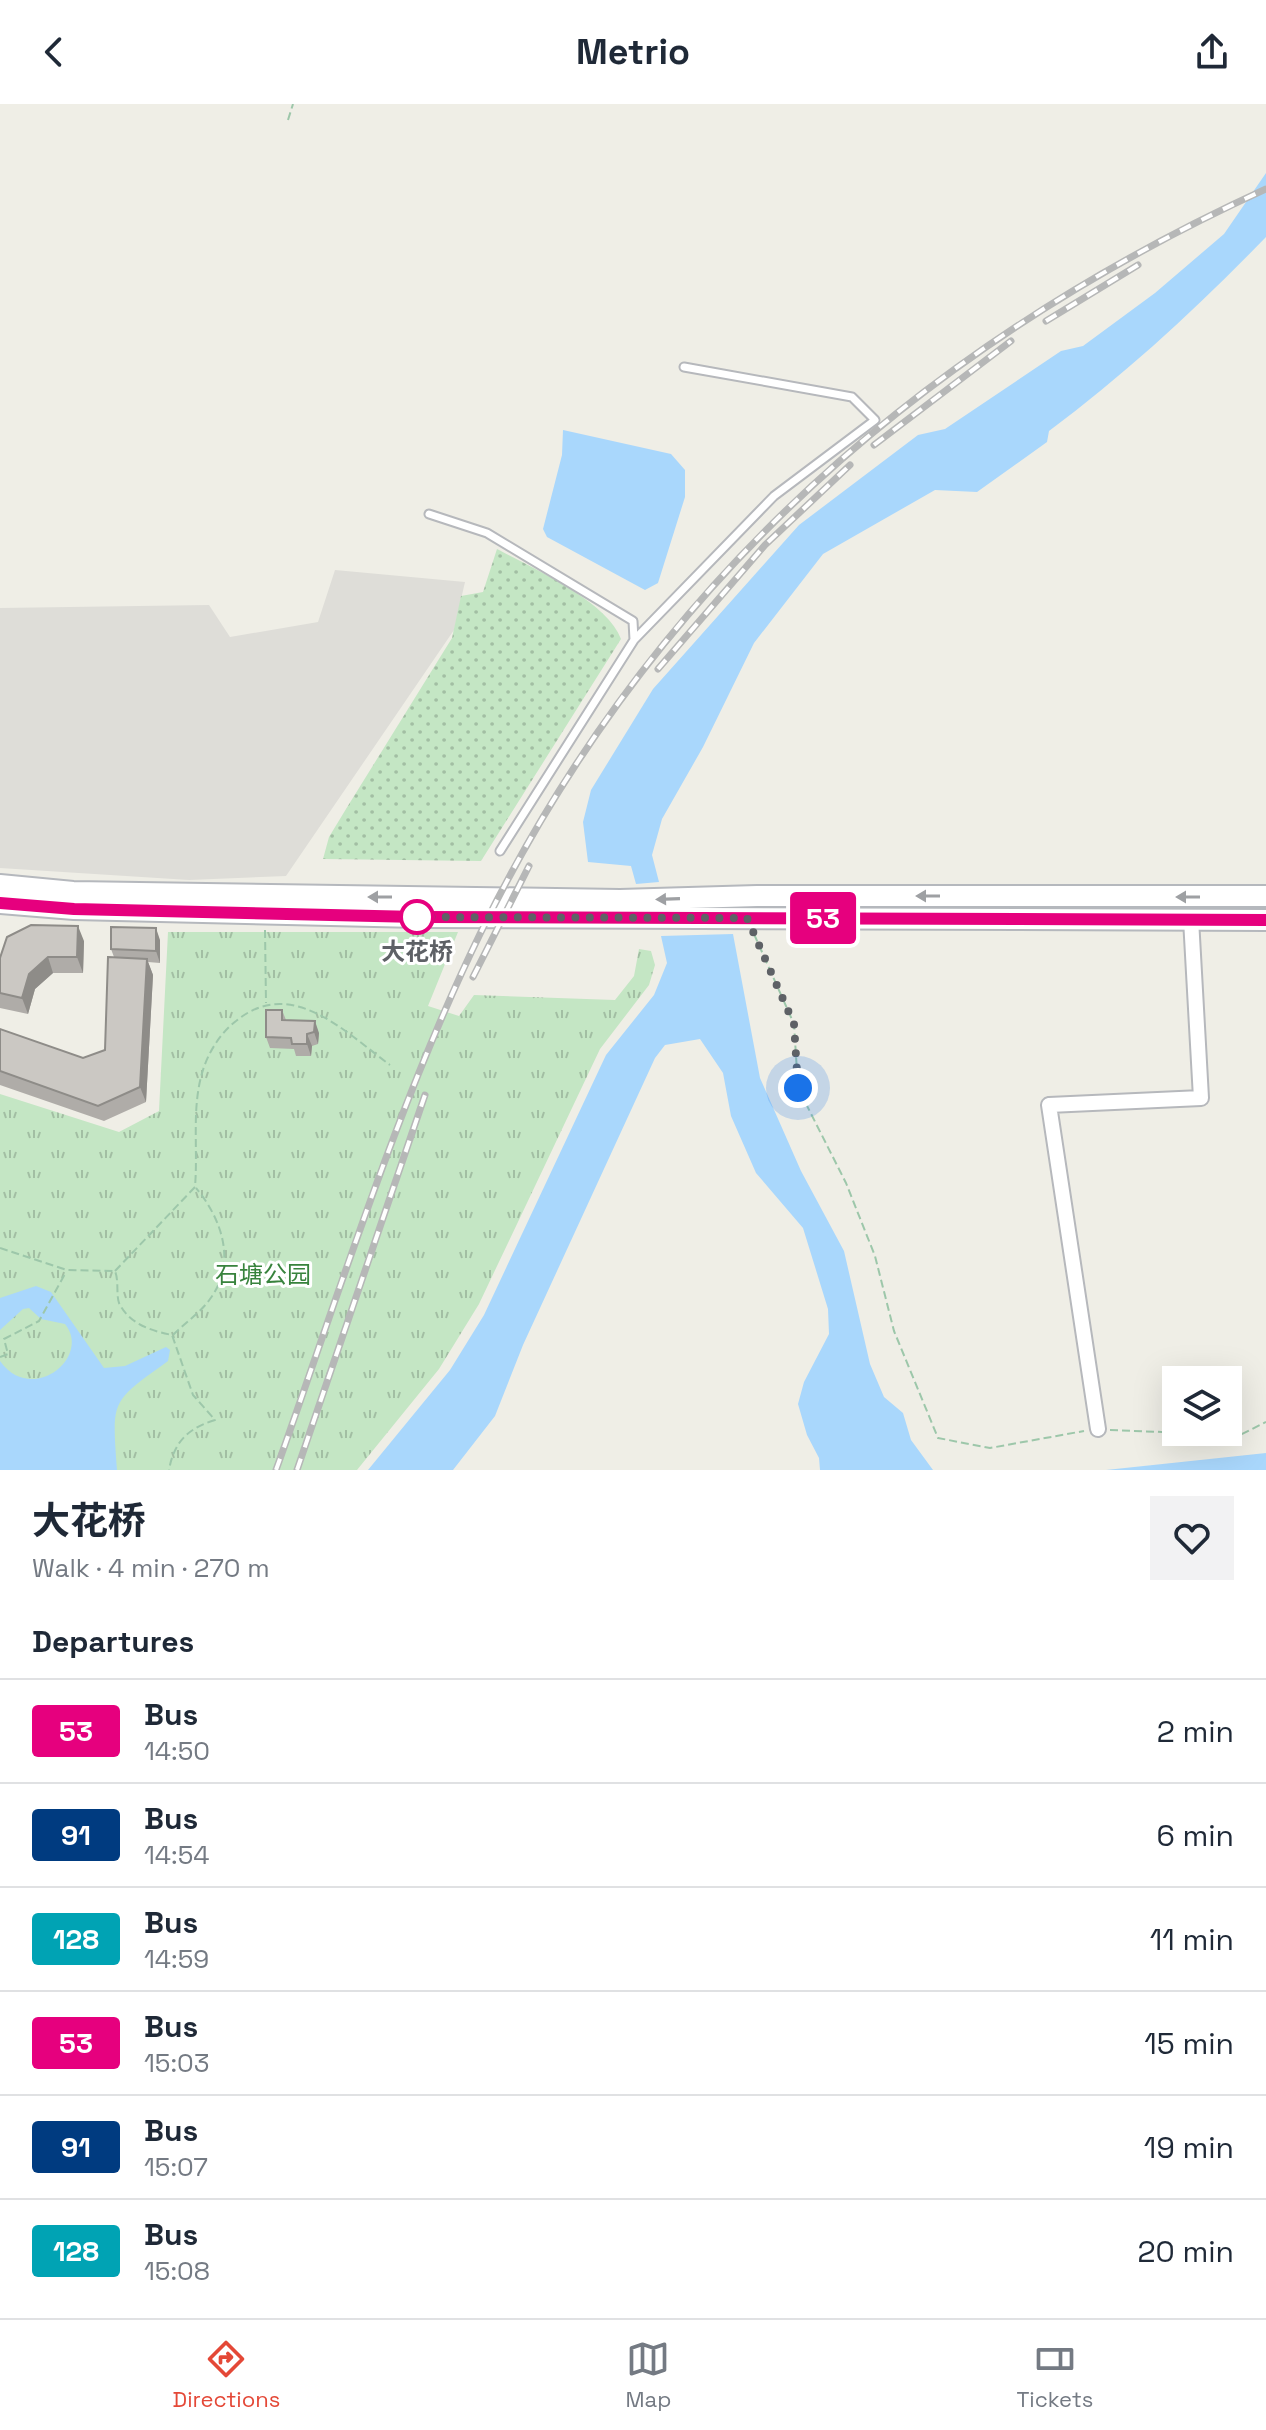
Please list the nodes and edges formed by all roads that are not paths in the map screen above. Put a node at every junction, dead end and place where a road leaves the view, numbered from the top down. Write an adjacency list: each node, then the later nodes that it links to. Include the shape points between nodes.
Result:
1 (684, 367): 3 (lane, via 852,397 875,420 774,496)
2 (429, 514): 3 (lane, via 487,533 633,621)
3 (634, 640): 4 (lane)
4 (500, 851)
5 (0, 885): 6 (main road, one-way to 5, via 620,900 73,892)
6 (1266, 896)
7 (0, 903): 8 (main road, via 418,917)
8 (1191, 919): 9 (main road); 10 (street, via 1201,1098 1049,1105)
9 (1266, 920)
10 (1098, 1429)

